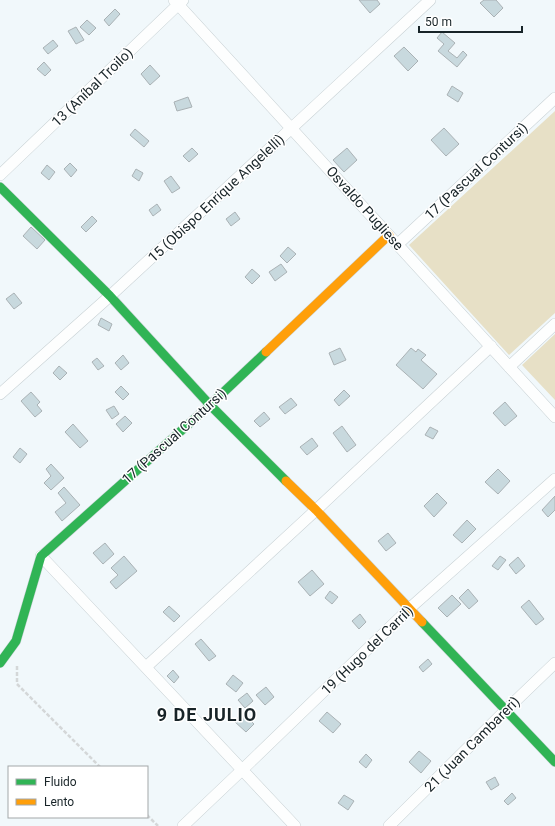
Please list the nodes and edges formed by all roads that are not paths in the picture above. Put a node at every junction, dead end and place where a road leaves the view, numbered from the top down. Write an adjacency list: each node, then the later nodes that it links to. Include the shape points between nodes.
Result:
1 (430, 0): 4 (street, 15 (Obispo Enrique Angelelli))
2 (179, 2): 4 (street, Osvaldo Pugliese); 5 (street, 13 (Aníbal Troilo))
3 (555, 98): 8 (street, 17 (Pascual Contursi))
4 (292, 128): 7 (street, Osvaldo Pugliese); 9 (street, 15 (Obispo Enrique Angelelli))
5 (0, 175)
6 (0, 187): 9 (street)
7 (389, 234): 8 (street, Osvaldo Pugliese); 14 (street, 17 (Pascual Contursi))
8 (398, 244): 11 (street, Osvaldo Pugliese)
9 (110, 296): 13 (street, 15 (Obispo Enrique Angelelli)); 14 (street)
10 (555, 324): 12 (street)
11 (491, 346): 12 (street, Osvaldo Pugliese); 17 (street)
12 (510, 367): 15 (street, Osvaldo Pugliese)
13 (0, 394)
14 (210, 406): 17 (street); 18 (street, 17 (Pascual Contursi))
15 (555, 417)
16 (555, 479): 19 (street, 19 (Hugo del Carril))
17 (316, 510): 19 (street); 22 (street)
18 (41, 556): 20 (street, via 16,641); 22 (street)
19 (410, 608): 23 (street); 25 (street, 19 (Hugo del Carril))
20 (0, 663)
21 (555, 663): 23 (street, 21 (Juan Cambareri))
22 (146, 667): 25 (street)
23 (506, 710): 24 (street); 28 (street, 21 (Juan Cambareri))
24 (555, 762)
25 (242, 770): 26 (street, 19 (Hugo del Carril)); 27 (street)
26 (183, 826)
27 (295, 826)
28 (389, 826)

